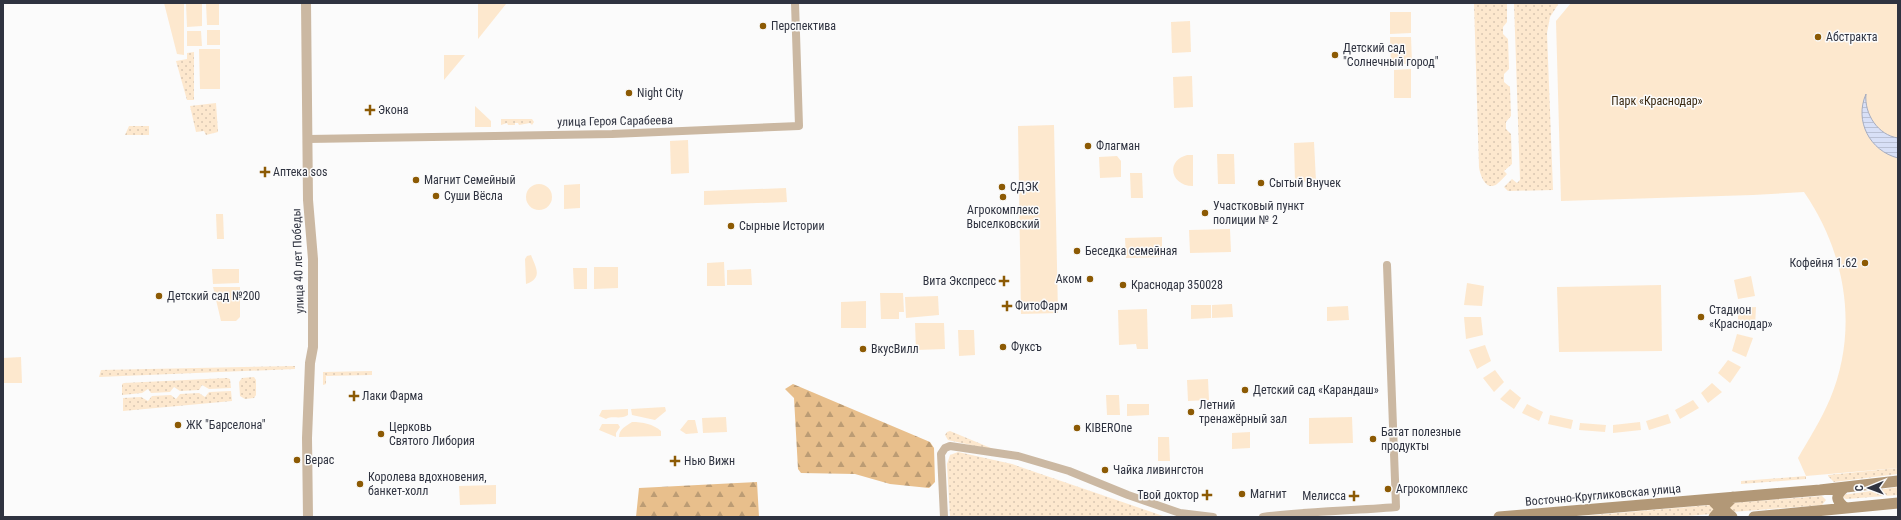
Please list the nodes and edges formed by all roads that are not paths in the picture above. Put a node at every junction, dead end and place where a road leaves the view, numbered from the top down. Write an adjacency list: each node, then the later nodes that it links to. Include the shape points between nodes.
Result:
1 (306, 3): 3 (street, улица 40 лет Победы)
2 (795, 3): 3 (street, улица Героя Сарабеева, via 799,126 612,134)
3 (308, 139): 14 (street, улица 40 лет Победы, via 308,200 314,295 307,438)
4 (1387, 265): 13 (street, via 1396,507)
5 (1898, 481): 6 (main road, Восточно-Кругликовская улица)
6 (1844, 488): 7 (main road, Восточно-Кругликовская улица); 11 (main road, via 1836,498)
7 (1820, 490): 8 (main road, Восточно-Кругликовская улица); 12 (main road, via 1828,495 1829,499)
8 (1733, 497): 9 (main road, Восточно-Кругликовская улица); 20 (main road, via 1724,506 1724,510)
9 (1708, 499): 18 (main road, Восточно-Кругликовская улица); 19 (main road, via 1720,510)
10 (1898, 503): 11 (main road)
11 (1845, 508): 12 (main road)
12 (1821, 511): 21 (main road)
13 (1294, 515): 17 (street)
14 (308, 517)
15 (944, 517): 16 (street, via 941,454 950,446 1018,456 1069,471 1180,513)
16 (1213, 517)
17 (1263, 517)
18 (1499, 517)
19 (1714, 517)
20 (1732, 517)
21 (1754, 517)

